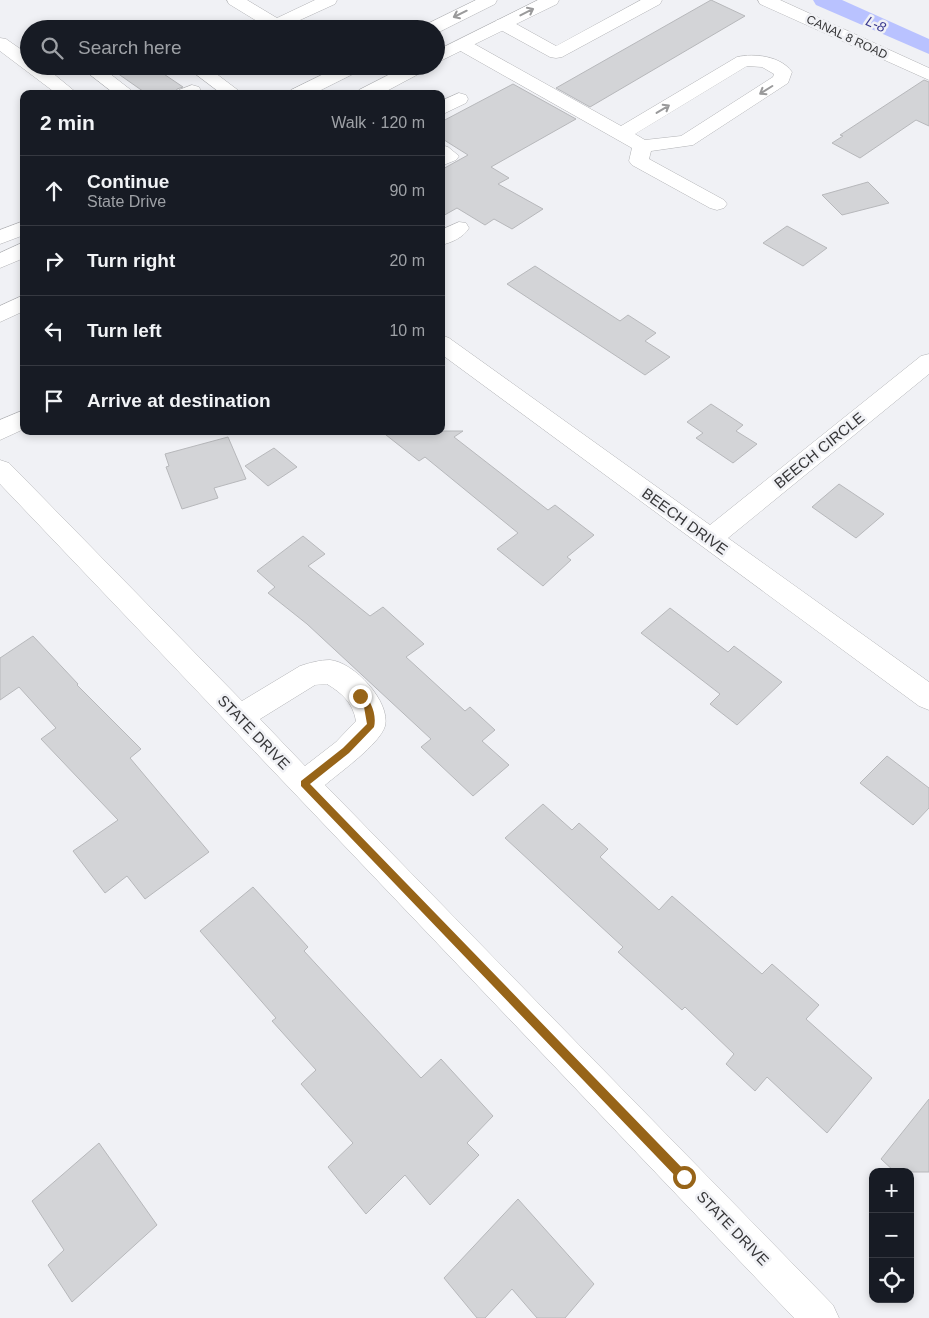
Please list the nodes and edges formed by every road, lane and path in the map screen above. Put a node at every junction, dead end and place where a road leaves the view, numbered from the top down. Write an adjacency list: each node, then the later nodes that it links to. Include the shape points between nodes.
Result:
1 (236, 0): 7 (street)
2 (329, 0): 8 (street)
3 (489, 0): 9 (street, one-way to 9)
4 (551, 0): 10 (street, one-way to 4)
5 (654, 0): 10 (street, via 556,53)
6 (766, 0): 15 (street, CANAL 8 ROAD)
7 (268, 20)
8 (292, 20)
9 (445, 22)
10 (503, 24): 12 (street)
11 (0, 42): 14 (street)
12 (462, 45): 13 (street); 30 (street)
13 (445, 54)
14 (20, 57)
15 (929, 74)
16 (44, 75): 22 (street)
17 (101, 75): 23 (street)
18 (207, 75): 24 (street)
19 (340, 75): 25 (street)
20 (348, 75): 26 (street)
21 (403, 75): 27 (street)
22 (64, 90)
23 (121, 90)
24 (228, 90)
25 (307, 90)
26 (333, 90)
27 (374, 90)
28 (459, 99): 29 (street)
29 (445, 107)
30 (621, 134): 31 (street); 31 (street, one-way to 31, via 743,62 774,64 783,72 782,79 775,84 686,140)
31 (642, 146): 32 (street, via 639,161)
32 (717, 204)
33 (460, 228): 35 (street)
34 (20, 229): 36 (street)
35 (445, 237)
36 (0, 238)
37 (20, 251): 38 (street)
38 (0, 261)
39 (20, 267): 40 (street)
40 (0, 277)
41 (20, 304): 42 (street)
42 (0, 315)
43 (445, 346): 48 (street, BEECH DRIVE)
44 (929, 362): 48 (street, BEECH CIRCLE)
45 (20, 420): 46 (street)
46 (0, 432)
47 (0, 469): 50 (street, STATE DRIVE)
48 (710, 539): 49 (street, BEECH DRIVE)
49 (929, 698)
50 (239, 717): 51 (street, STATE DRIVE); 51 (street, via 310,674 331,672 352,685 368,706 371,725 346,751)
51 (304, 784): 52 (street, STATE DRIVE)
52 (820, 1318)

